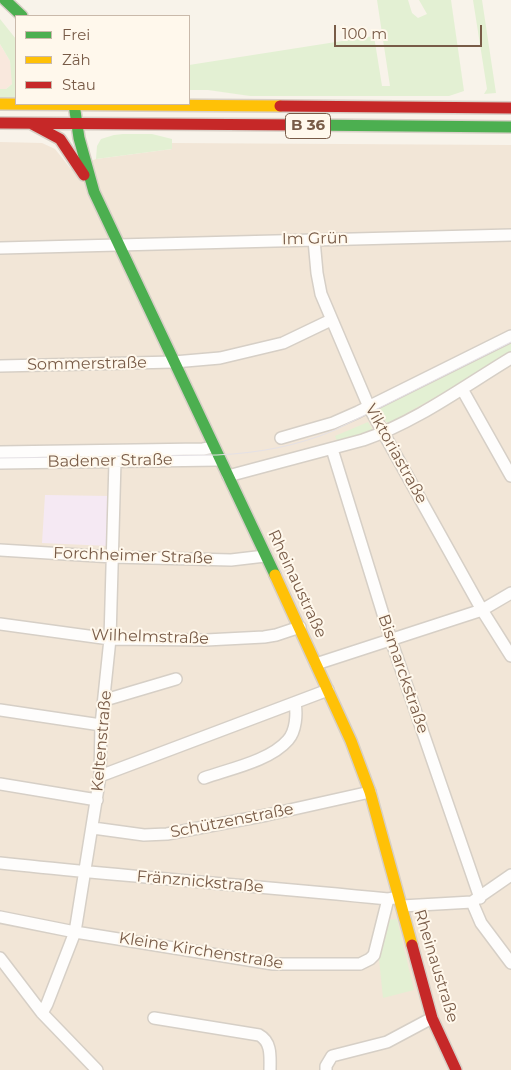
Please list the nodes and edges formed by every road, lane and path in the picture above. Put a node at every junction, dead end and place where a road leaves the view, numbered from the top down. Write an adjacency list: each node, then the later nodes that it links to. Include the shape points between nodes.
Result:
1 (5, 0): 2 (street)
2 (21, 15)
3 (0, 104): 4 (street, B 36)
4 (15, 104)
5 (74, 105): 10 (street, Rheinaustraße)
6 (190, 105): 7 (street, B 36)
7 (511, 108)
8 (0, 123): 9 (street, B 36)
9 (32, 124): 10 (street, B 36); 12 (street, via 60,139)
10 (77, 124): 11 (street, B 36); 12 (street, Rheinaustraße)
11 (511, 127)
12 (94, 192): 15 (street, Rheinaustraße)
13 (511, 234): 14 (street, Im Grün)
14 (314, 240): 15 (street, Im Grün); 17 (street, Viktoriastraße, via 316,273)
15 (120, 244): 16 (street, Im Grün); 20 (street, Rheinaustraße)
16 (0, 248)
17 (331, 320): 20 (street, Sommerstraße, via 282,343 257,350 220,358); 23 (street, Viktoriastraße)
18 (511, 336): 23 (street)
19 (511, 358): 22 (street)
20 (174, 362): 21 (street, Sommerstraße); 26 (street, Rheinaustraße)
21 (0, 366)
22 (462, 390): 24 (street); 33 (street)
23 (369, 407): 24 (street, Viktoriastraße); 25 (street, via 333,423)
24 (384, 433): 27 (street); 38 (street, Viktoriastraße)
25 (281, 438)
26 (214, 447): 28 (street, Badener Straße); 29 (street, Rheinaustraße)
27 (332, 449): 32 (street); 42 (street, Bismarckstraße)
28 (0, 452)
29 (220, 460): 30 (street, Badener Straße); 32 (street, Rheinaustraße)
30 (115, 461): 31 (street, Badener Straße); 36 (street, Keltenstraße)
31 (0, 464)
32 (228, 476): 35 (street, Rheinaustraße)
33 (511, 476)
34 (0, 550): 36 (street, Forchheimer Straße)
35 (265, 556): 36 (street, Forchheimer Straße, via 231,560); 40 (street, Rheinaustraße)
36 (113, 557): 41 (street, Keltenstraße)
37 (511, 593): 38 (street)
38 (482, 610): 42 (street); 43 (street, Viktoriastraße)
39 (0, 624): 41 (street, Wilhelmstraße)
40 (300, 627): 41 (street, Wilhelmstraße, via 254,638); 44 (street, Rheinaustraße)
41 (110, 639): 47 (street, Keltenstraße)
42 (391, 640): 44 (street); 60 (street, Bismarckstraße)
43 (511, 656)
44 (316, 664): 46 (street, Rheinaustraße)
45 (176, 679): 47 (street)
46 (328, 690): 48 (street); 54 (street, Rheinaustraße)
47 (105, 700): 50 (street, Keltenstraße)
48 (295, 703): 51 (street); 52 (street, via 296,719 289,739 263,758)
49 (0, 710): 50 (street)
50 (101, 725): 51 (street, Keltenstraße)
51 (100, 776): 55 (street, Keltenstraße)
52 (204, 778)
53 (0, 784): 55 (street)
54 (370, 792): 56 (street, Schützenstraße, via 167,834 144,835); 61 (street, Rheinaustraße)
55 (97, 800): 56 (street, Keltenstraße)
56 (93, 828): 58 (street, Keltenstraße)
57 (0, 864): 58 (street, Fränznickstraße)
58 (84, 872): 61 (street, Fränznickstraße); 63 (street, Keltenstraße)
59 (511, 876): 60 (street)
60 (476, 900): 61 (street, Fränznickstraße); 64 (street, Bismarckstraße, via 481,922)
61 (396, 901): 63 (street, Kleine Kirchenstraße, via 374,955 360,964 272,964); 68 (street, Rheinaustraße)
62 (0, 917): 63 (street, Kleine Kirchenstraße)
63 (76, 932): 66 (street, Keltenstraße)
64 (511, 964)
65 (2, 966): 66 (street)
66 (42, 1013): 69 (street)
67 (154, 1018): 70 (street, via 260,1035 269,1045)
68 (432, 1018): 71 (street, via 387,1042 332,1056); 72 (street, Rheinaustraße)
69 (97, 1070)
70 (270, 1070)
71 (326, 1070)
72 (456, 1070)

